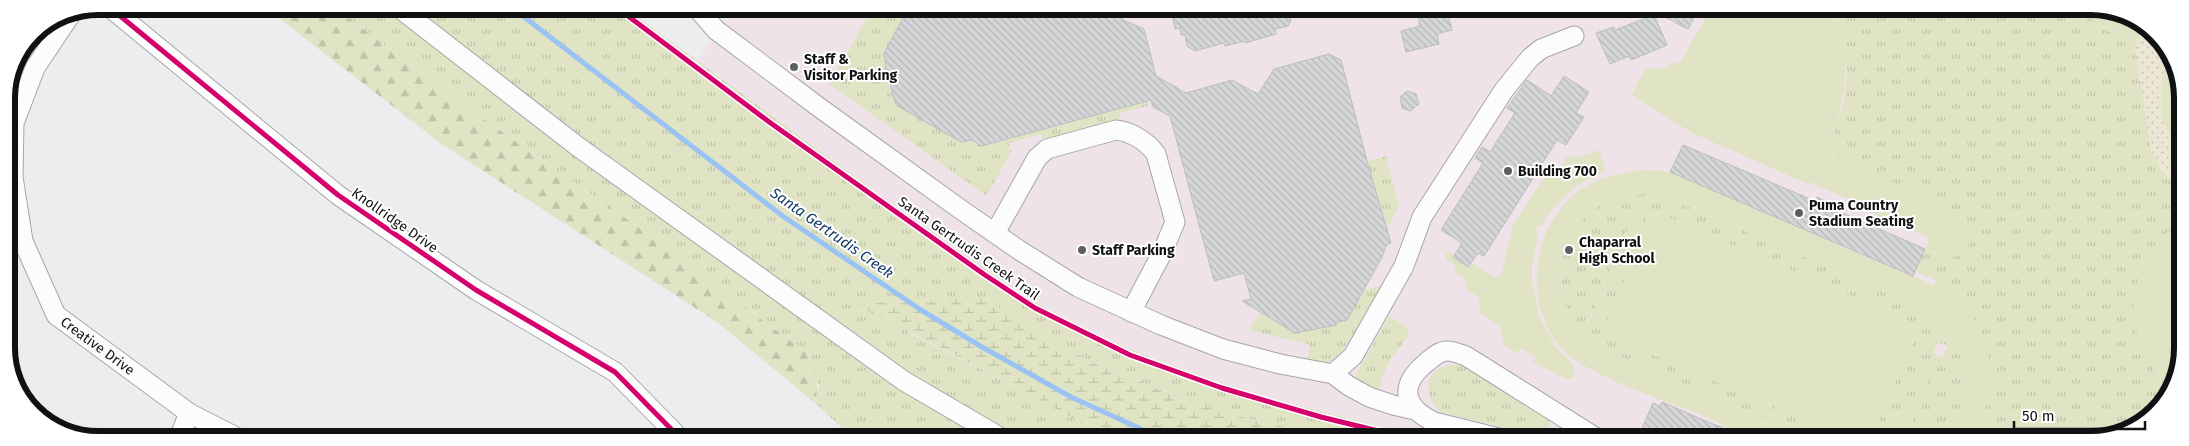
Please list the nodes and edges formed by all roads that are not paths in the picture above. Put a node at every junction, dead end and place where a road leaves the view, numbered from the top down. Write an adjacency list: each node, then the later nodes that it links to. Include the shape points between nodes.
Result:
1 (119, 15): 15 (street, Knollridge Drive, via 338,195 476,290 615,372)
2 (410, 15): 16 (street, via 577,146 904,381)
3 (703, 15): 8 (street, via 716,30 820,108)
4 (66, 22): 6 (street, Creative Drive, via 35,68)
5 (1574, 36): 10 (street, via 1542,49 1530,58 1504,90 1422,217 1404,266 1354,356)
6 (15, 120)
7 (15, 190): 12 (street, Creative Drive, via 23,241 56,315)
8 (995, 233): 9 (street, via 1078,287); 9 (street, via 1037,158 1047,149 1116,130 1125,131 1151,146 1175,222)
9 (1131, 312): 10 (street, via 1223,348)
10 (1333, 374): 11 (street, via 1369,397)
11 (1415, 410): 17 (street, via 1434,422); 18 (street, via 1408,398 1414,372 1438,354 1456,352)
12 (189, 412): 13 (street); 14 (street, Creative Drive)
13 (182, 431)
14 (225, 431)
15 (673, 431)
16 (988, 431)
17 (1471, 431)
18 (1585, 431)

